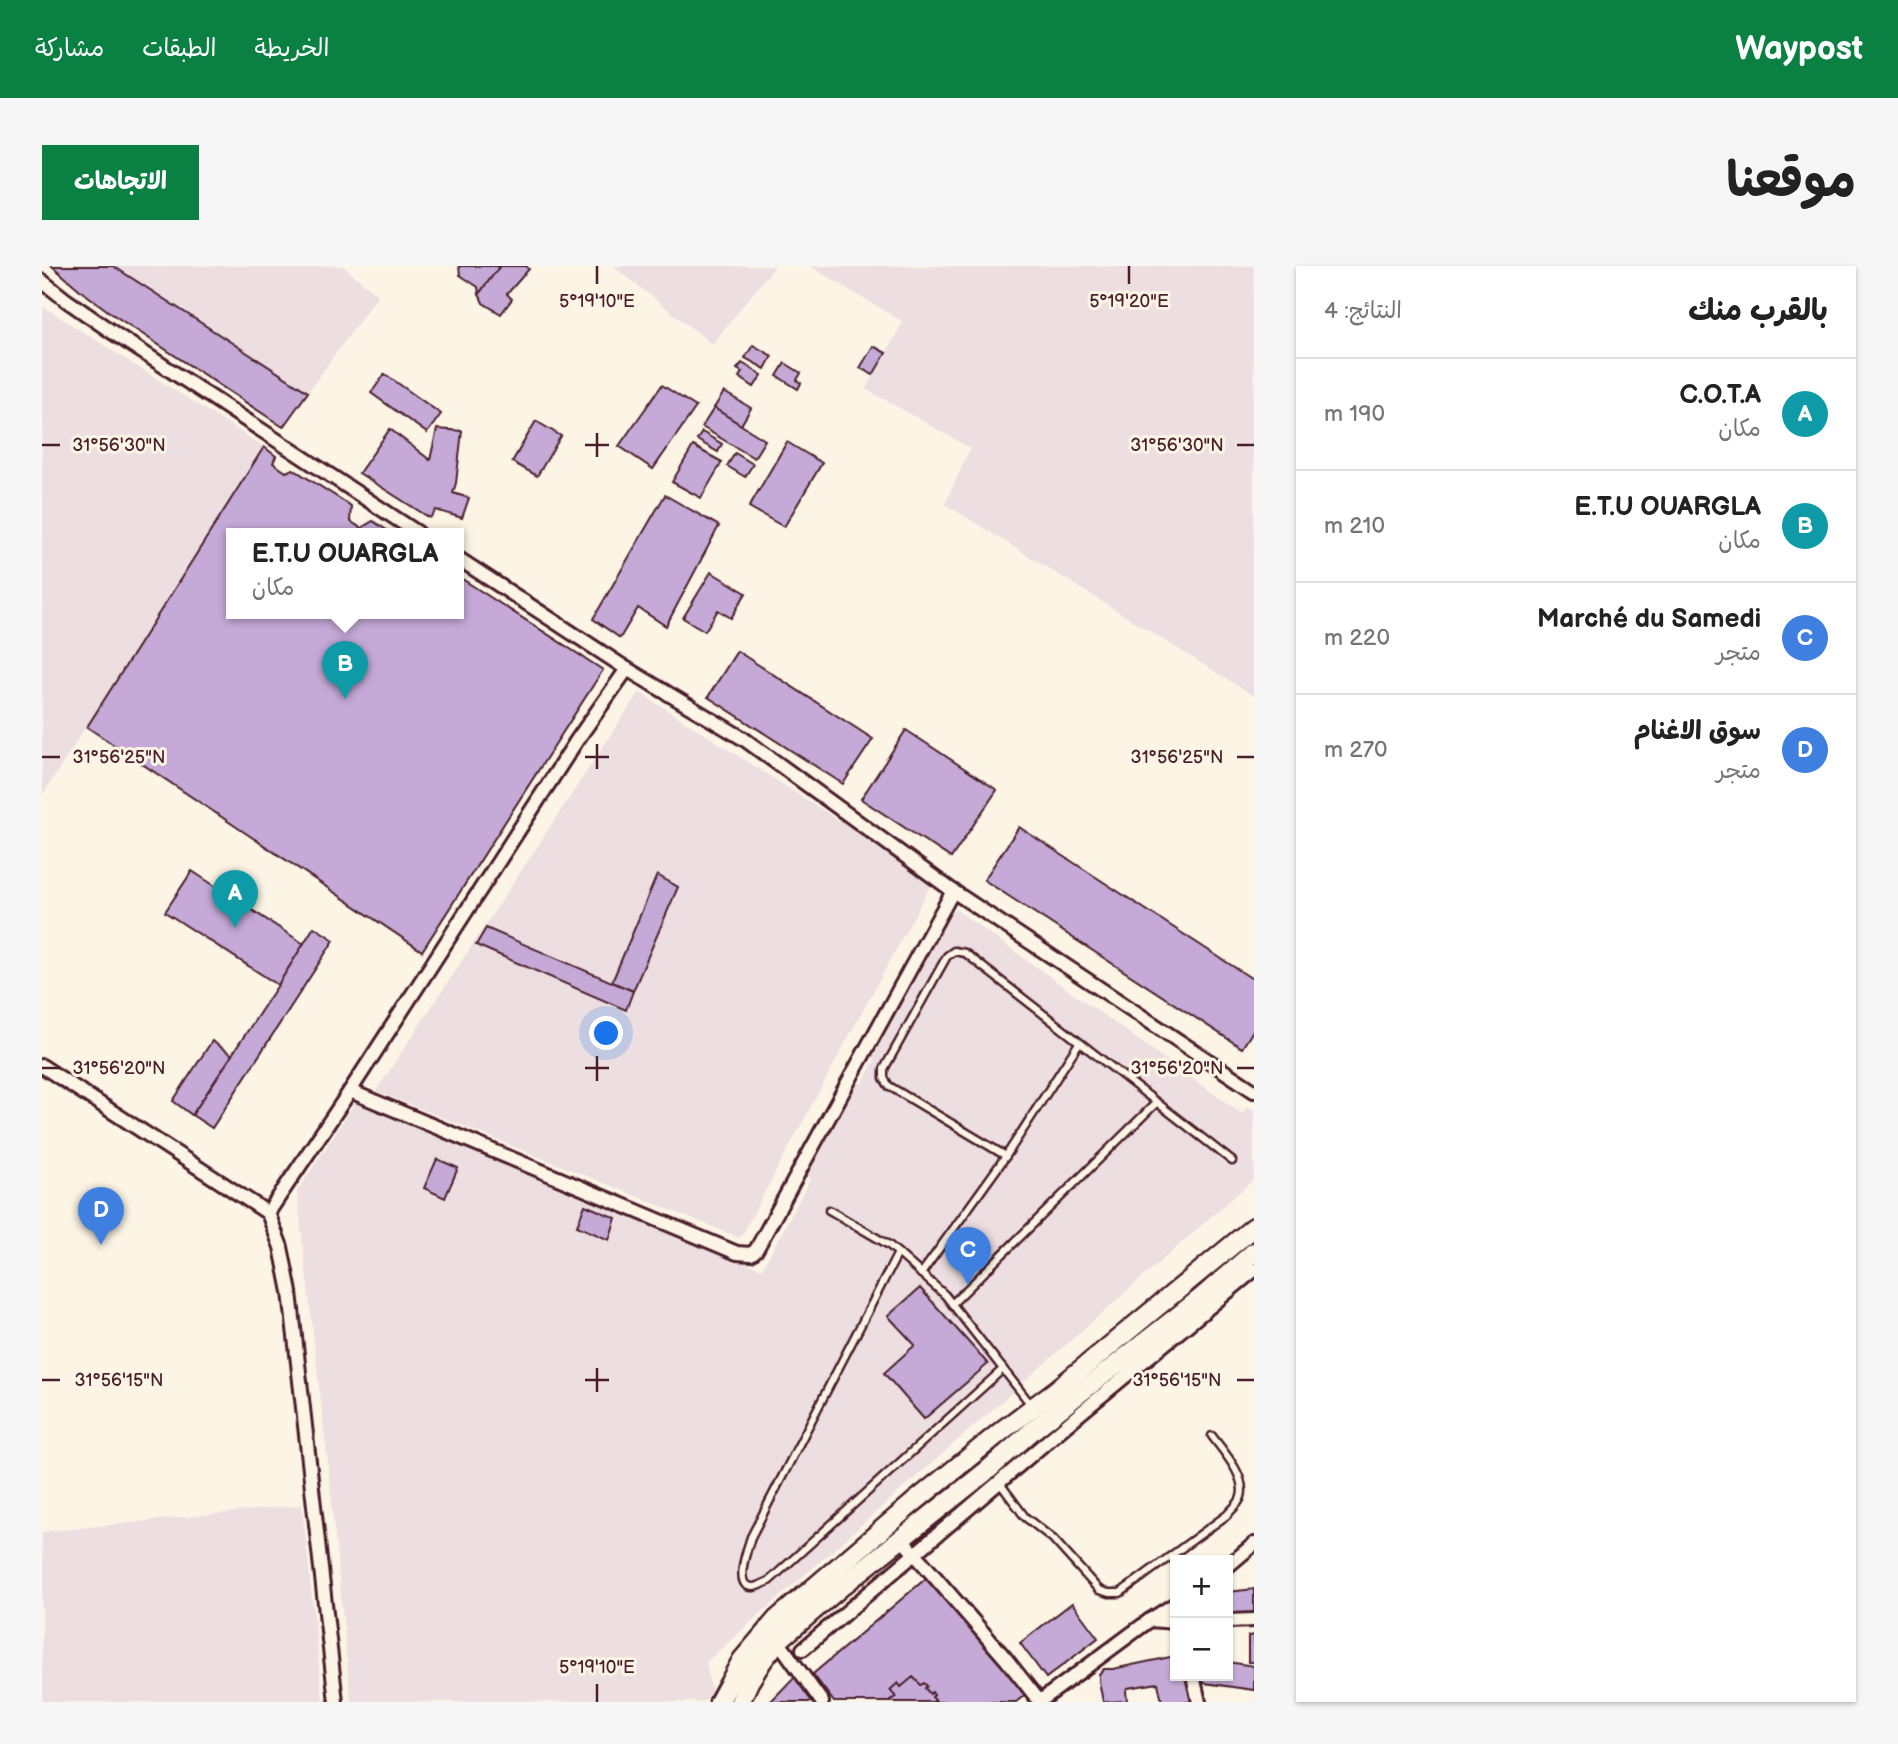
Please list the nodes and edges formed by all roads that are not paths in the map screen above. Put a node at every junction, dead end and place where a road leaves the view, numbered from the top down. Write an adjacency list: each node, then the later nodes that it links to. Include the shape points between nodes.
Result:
1 (42, 281): 2 (street)
2 (410, 528)
3 (464, 562): 4 (street)
4 (627, 669): 5 (street, via 744,739); 8 (street)
5 (953, 891): 8 (street, via 751,1254 737,1254); 9 (street)
6 (1079, 1043): 10 (lane); 11 (lane); 11 (lane, via 965,953 954,951 947,956 884,1069 884,1077 889,1086)
7 (42, 1066): 14 (street)
8 (350, 1091): 14 (street)
9 (1254, 1091)
10 (1156, 1103): 12 (lane); 20 (lane)
11 (1006, 1156): 19 (lane)
12 (1232, 1161)
13 (829, 1210): 16 (lane)
14 (268, 1213): 39 (street, via 290,1292)
15 (1254, 1227): 18 (street)
16 (898, 1253): 19 (lane); 21 (lane, via 751,1537 742,1569 747,1585 769,1581)
17 (1250, 1264): 18 (street); 22 (street)
18 (1215, 1272): 22 (street)
19 (921, 1274): 20 (lane)
20 (952, 1304): 21 (lane)
21 (1003, 1369): 23 (lane)
22 (1066, 1404): 23 (street); 26 (street)
23 (1034, 1407): 25 (street)
24 (1212, 1436): 26 (lane, via 1238,1472 1239,1501 1227,1515 1120,1592 1099,1590 1053,1539 1026,1517)
25 (976, 1453): 26 (street); 40 (street, via 777,1619 742,1660)
26 (994, 1475): 27 (street); 29 (street)
27 (901, 1538): 29 (street); 36 (street)
28 (1254, 1544): 30 (street)
29 (915, 1553): 37 (street); 43 (street)
30 (1233, 1562)
31 (1170, 1607): 32 (street)
32 (1150, 1620): 35 (street); 43 (street)
33 (1254, 1620): 34 (street)
34 (1233, 1621)
35 (1170, 1622)
36 (778, 1642): 41 (street); 42 (street)
37 (803, 1649)
38 (1194, 1681): 44 (street)
39 (337, 1702)
40 (719, 1702)
41 (740, 1702)
42 (821, 1702)
43 (1040, 1702)
44 (1199, 1702)

